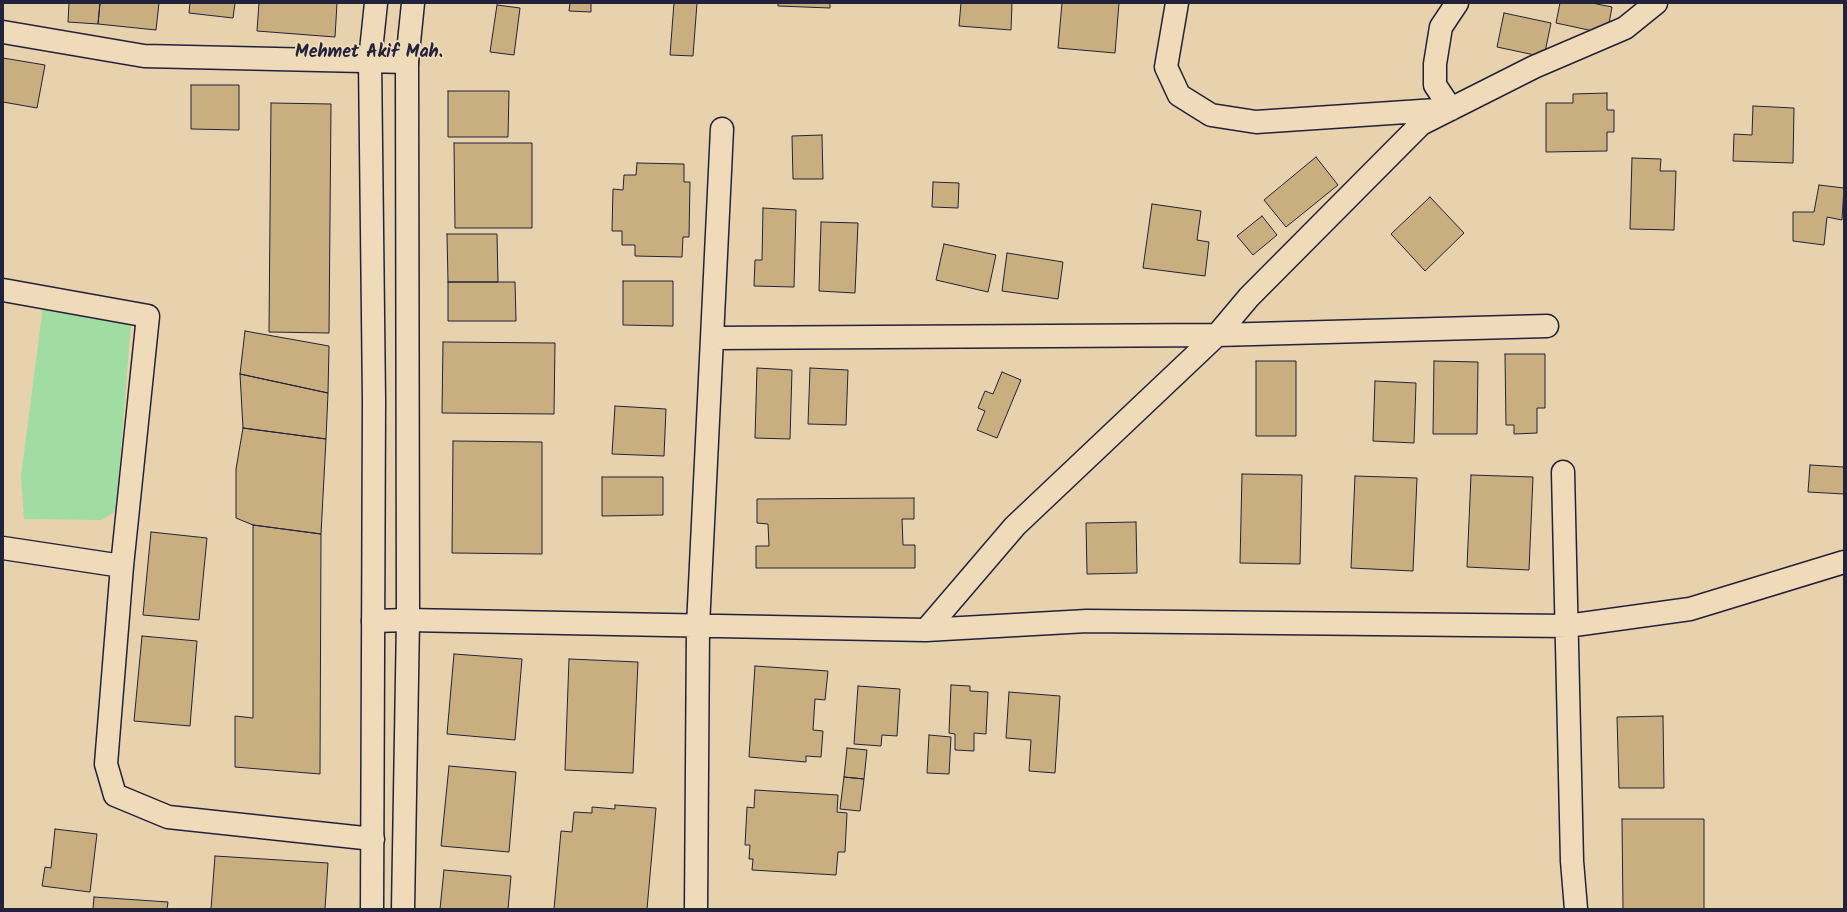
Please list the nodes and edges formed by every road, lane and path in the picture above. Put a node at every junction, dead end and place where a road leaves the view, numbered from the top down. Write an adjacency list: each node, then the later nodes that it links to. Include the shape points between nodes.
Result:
1 (376, 3): 7 (street)
2 (413, 3): 8 (street)
3 (1177, 3): 9 (street, via 1166,67 1179,94 1211,115 1256,122)
4 (1457, 3): 9 (street, via 1441,27 1435,64 1435,85)
5 (1656, 3): 9 (street, via 1625,28 1534,67)
6 (3, 32): 7 (street, via 144,56)
7 (370, 60): 8 (street); 20 (street, via 374,401)
8 (407, 62): 19 (street)
9 (1451, 109): 13 (street, via 1421,124 1248,297)
10 (722, 129): 14 (street)
11 (3, 290): 18 (street, via 148,316)
12 (1547, 326): 13 (street)
13 (1217, 336): 14 (street); 23 (street, via 1015,526)
14 (712, 338): 21 (street)
15 (1563, 472): 22 (street)
16 (3, 548): 18 (street)
17 (1844, 562): 22 (street, via 1690,609)
18 (122, 566): 24 (street, via 106,764 115,795 168,816)
19 (408, 620): 20 (street); 21 (street); 26 (street)
20 (373, 621): 24 (street)
21 (698, 626): 23 (street); 27 (street)
22 (1567, 626): 23 (street, via 1087,621); 28 (street, via 1572,861)
23 (926, 630)
24 (373, 839): 25 (street)
25 (372, 909)
26 (403, 909)
27 (696, 909)
28 (1576, 909)

